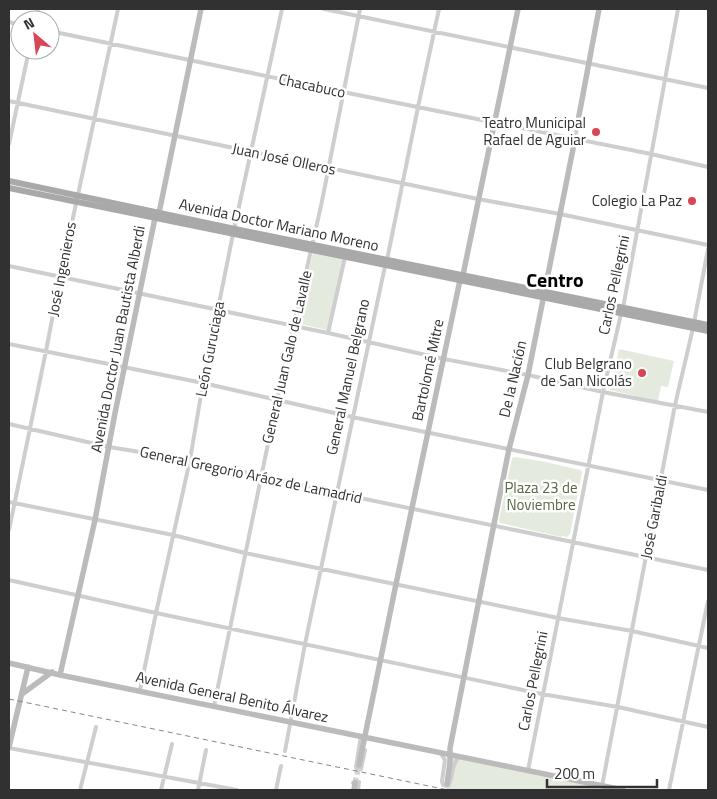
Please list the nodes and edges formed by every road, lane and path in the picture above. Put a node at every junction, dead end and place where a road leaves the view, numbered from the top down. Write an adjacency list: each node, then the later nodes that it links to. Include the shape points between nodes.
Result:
1 (118, 9): 13 (street, José Ingenieros)
2 (201, 9): 16 (main road, Avenida Doctor Juan Bautista Alberdi)
3 (282, 9): 18 (street, León Guruciaga)
4 (324, 9): 10 (street)
5 (360, 9): 10 (street, General Juan Galo de Lavalle)
6 (439, 9): 11 (street, General Manuel Belgrano)
7 (518, 9): 14 (main road, Bartolomé Mitre)
8 (599, 9): 17 (main road, De la Nación)
9 (678, 9): 19 (street, Carlos Pellegrini)
10 (359, 16): 11 (street); 21 (street, General Juan Galo de Lavalle)
11 (434, 32): 14 (street); 24 (street, General Manuel Belgrano)
12 (60, 33): 13 (street, Chacabuco)
13 (110, 43): 16 (street, Chacabuco); 25 (street, José Ingenieros)
14 (510, 47): 17 (street); 27 (main road, Bartolomé Mitre)
15 (27, 60): 23 (street)
16 (190, 60): 18 (street, Chacabuco); 28 (main road, Avenida Doctor Juan Bautista Alberdi)
17 (589, 64): 19 (street); 26 (main road, De la Nación)
18 (268, 77): 21 (street, Chacabuco); 31 (street, León Guruciaga)
19 (666, 79): 20 (street); 32 (street, Carlos Pellegrini)
20 (708, 88)
21 (343, 92): 24 (street, Chacabuco); 34 (street, General Juan Galo de Lavalle)
22 (9, 101): 23 (street, Juan José Olleros)
23 (18, 103): 25 (street, Juan José Olleros); 30 (street)
24 (418, 107): 27 (street, Chacabuco); 36 (street, General Manuel Belgrano)
25 (95, 118): 28 (street, Juan José Olleros); 38 (street, José Ingenieros)
26 (578, 121): 29 (street, De la Nación)
27 (494, 122): 29 (street, Chacabuco); 39 (main road, Bartolomé Mitre)
28 (175, 136): 31 (street, Juan José Olleros); 41 (main road, Avenida Doctor Juan Bautista Alberdi)
29 (574, 139): 32 (street, Chacabuco); 40 (main road, De la Nación)
30 (9, 144)
31 (252, 152): 34 (street, Juan José Olleros); 43 (street, León Guruciaga)
32 (651, 154): 33 (street, Chacabuco); 42 (street, Carlos Pellegrini)
33 (708, 167)
34 (329, 168): 36 (street, Juan José Olleros); 44 (street, General Juan Galo de Lavalle)
35 (9, 181): 38 (main road, Avenida Doctor Mariano Moreno)
36 (402, 184): 39 (street, Juan José Olleros); 47 (street, General Manuel Belgrano)
37 (9, 188): 38 (main road, Avenida Doctor Mariano Moreno)
38 (77, 199): 41 (main road, Avenida Doctor Mariano Moreno); 49 (street, José Ingenieros)
39 (478, 199): 40 (street, Juan José Olleros); 50 (main road, Bartolomé Mitre)
40 (560, 214): 42 (street, Juan José Olleros); 52 (main road, De la Nación)
41 (157, 215): 43 (main road, Avenida Doctor Mariano Moreno); 51 (main road, Avenida Doctor Juan Bautista Alberdi)
42 (638, 231): 45 (street, Juan José Olleros); 54 (street, Carlos Pellegrini)
43 (234, 232): 44 (main road, Avenida Doctor Mariano Moreno); 53 (street, León Guruciaga)
44 (312, 247): 46 (main road, Avenida Doctor Mariano Moreno); 47 (main road, Avenida Doctor Mariano Moreno); 57 (street, General Juan Galo de Lavalle)
45 (708, 247): 55 (street, José Garibaldi)
46 (345, 257): 47 (main road, Avenida Doctor Mariano Moreno); 59 (street)
47 (386, 263): 50 (main road, Avenida Doctor Mariano Moreno); 60 (street, General Manuel Belgrano)
48 (9, 266): 49 (street)
49 (60, 278): 51 (street); 62 (street, José Ingenieros)
50 (461, 278): 52 (main road, Avenida Doctor Mariano Moreno); 63 (main road, Bartolomé Mitre)
51 (140, 294): 53 (street); 64 (main road, Avenida Doctor Juan Bautista Alberdi)
52 (544, 295): 54 (main road, Avenida Doctor Mariano Moreno); 65 (main road, De la Nación)
53 (218, 310): 57 (street); 66 (street, León Guruciaga)
54 (622, 311): 55 (main road, Avenida Doctor Mariano Moreno); 67 (street, Carlos Pellegrini)
55 (694, 325): 56 (main road); 58 (main road); 69 (street, José Garibaldi)
56 (708, 325)
57 (293, 326): 59 (street); 68 (street, General Juan Galo de Lavalle)
58 (708, 331)
59 (328, 333): 60 (street)
60 (368, 342): 63 (street); 71 (street, General Manuel Belgrano)
61 (9, 344): 62 (street)
62 (46, 351): 64 (street); 73 (street, José Ingenieros)
63 (444, 359): 65 (street); 74 (main road, Bartolomé Mitre)
64 (125, 367): 66 (street); 75 (main road, Avenida Doctor Juan Bautista Alberdi)
65 (528, 375): 67 (street); 76 (main road, De la Nación)
66 (203, 383): 68 (street); 77 (street, León Guruciaga)
67 (603, 392): 69 (street); 78 (street, Carlos Pellegrini)
68 (277, 400): 71 (street); 79 (street, General Juan Galo de Lavalle)
69 (675, 405): 70 (street); 80 (street, José Garibaldi)
70 (708, 412)
71 (352, 417): 74 (street); 82 (street, General Manuel Belgrano)
72 (9, 424): 73 (street, General Gregorio Aráoz de Lamadrid)
73 (29, 428): 75 (street, General Gregorio Aráoz de Lamadrid); 84 (street, José Ingenieros)
74 (428, 433): 76 (street); 85 (main road, Bartolomé Mitre)
75 (109, 447): 77 (street, General Gregorio Aráoz de Lamadrid); 86 (main road, Avenida Doctor Juan Bautista Alberdi)
76 (510, 449): 78 (street); 87 (main road, De la Nación)
77 (190, 460): 79 (street, General Gregorio Aráoz de Lamadrid); 89 (street, León Guruciaga)
78 (589, 465): 80 (street); 90 (street, Carlos Pellegrini)
79 (261, 476): 82 (street, General Gregorio Aráoz de Lamadrid); 91 (street, General Juan Galo de Lavalle)
80 (661, 480): 81 (street); 92 (street, José Garibaldi)
81 (708, 490)
82 (336, 492): 85 (street, General Gregorio Aráoz de Lamadrid); 93 (street, General Manuel Belgrano)
83 (9, 502): 84 (street)
84 (14, 503): 86 (street); 88 (street, José Ingenieros)
85 (412, 508): 87 (street, General Gregorio Aráoz de Lamadrid); 96 (main road, Bartolomé Mitre)
86 (95, 520): 89 (street); 97 (main road, Avenida Doctor Juan Bautista Alberdi)
87 (494, 526): 90 (street, General Gregorio Aráoz de Lamadrid); 98 (main road, De la Nación)
88 (9, 530)
89 (173, 535): 91 (street); 100 (street, León Guruciaga)
90 (573, 542): 92 (street, General Gregorio Aráoz de Lamadrid); 101 (street, Carlos Pellegrini)
91 (245, 553): 93 (street); 102 (street, General Juan Galo de Lavalle)
92 (646, 557): 94 (street, General Gregorio Aráoz de Lamadrid); 103 (street, José Garibaldi)
93 (320, 569): 96 (street); 104 (street, General Manuel Belgrano)
94 (708, 570)
95 (9, 580): 97 (street)
96 (396, 584): 98 (street); 107 (main road, Bartolomé Mitre)
97 (79, 595): 100 (street); 111 (main road, Avenida Doctor Juan Bautista Alberdi)
98 (479, 601): 101 (street); 112 (main road, De la Nación)
99 (708, 601): 105 (street)
100 (156, 613): 102 (street); 113 (street, León Guruciaga)
101 (558, 618): 103 (street); 115 (street, Carlos Pellegrini)
102 (230, 628): 104 (street); 116 (street, General Juan Galo de Lavalle)
103 (632, 632): 105 (street); 117 (street, José Garibaldi)
104 (305, 644): 107 (street); 118 (street, General Manuel Belgrano)
105 (699, 646): 106 (street); 119 (street)
106 (708, 648)
107 (381, 659): 112 (street); 122 (main road, Bartolomé Mitre)
108 (9, 663): 109 (main road, Avenida General Benito Álvarez)
109 (28, 667): 110 (main road, Avenida General Benito Álvarez); 114 (main road)
110 (52, 672): 111 (main road, Avenida General Benito Álvarez); 114 (main road)
111 (60, 675): 113 (main road, Avenida General Benito Álvarez)
112 (464, 676): 115 (street); 128 (main road, De la Nación)
113 (140, 690): 116 (main road, Avenida General Benito Álvarez)
114 (22, 694): 124 (main road)
115 (542, 694): 117 (street); 133 (street, Carlos Pellegrini)
116 (214, 706): 118 (main road, Avenida General Benito Álvarez)
117 (618, 707): 119 (street); 138 (street, José Garibaldi)
118 (291, 722): 122 (main road, Avenida General Benito Álvarez); 126 (street, General Manuel Belgrano)
119 (683, 722): 120 (street); 147 (street)
120 (708, 727)
121 (96, 728): 130 (street)
122 (364, 737): 122 (street, via 356,767 359,770 361,769); 127 (main road, Avenida General Benito Álvarez); 132 (main road, Bartolomé Mitre)
123 (172, 744): 134 (street)
124 (9, 747): 130 (street)
125 (206, 750): 135 (street)
126 (285, 751)
127 (439, 753): 128 (main road, Avenida General Benito Álvarez); 129 (street, via 445,760 442,781 445,786 450,783 453,766)
128 (450, 755): 129 (main road, Avenida General Benito Álvarez); 137 (main road, De la Nación)
129 (459, 757): 133 (main road, Avenida General Benito Álvarez)
130 (88, 762): 134 (street); 139 (street)
131 (281, 766): 143 (street)
132 (359, 766)
133 (528, 770): 138 (main road, Avenida General Benito Álvarez)
134 (164, 777): 135 (street); 140 (street)
135 (199, 783): 141 (street); 142 (street)
136 (356, 783): 144 (main road)
137 (447, 784)
138 (602, 786): 146 (main road, Avenida General Benito Álvarez)
139 (80, 790)
140 (160, 790)
141 (198, 790)
142 (237, 790)
143 (276, 790)
144 (353, 790): 145 (street, via 355,781 359,782)
145 (358, 790)
146 (623, 790)
147 (669, 790)

